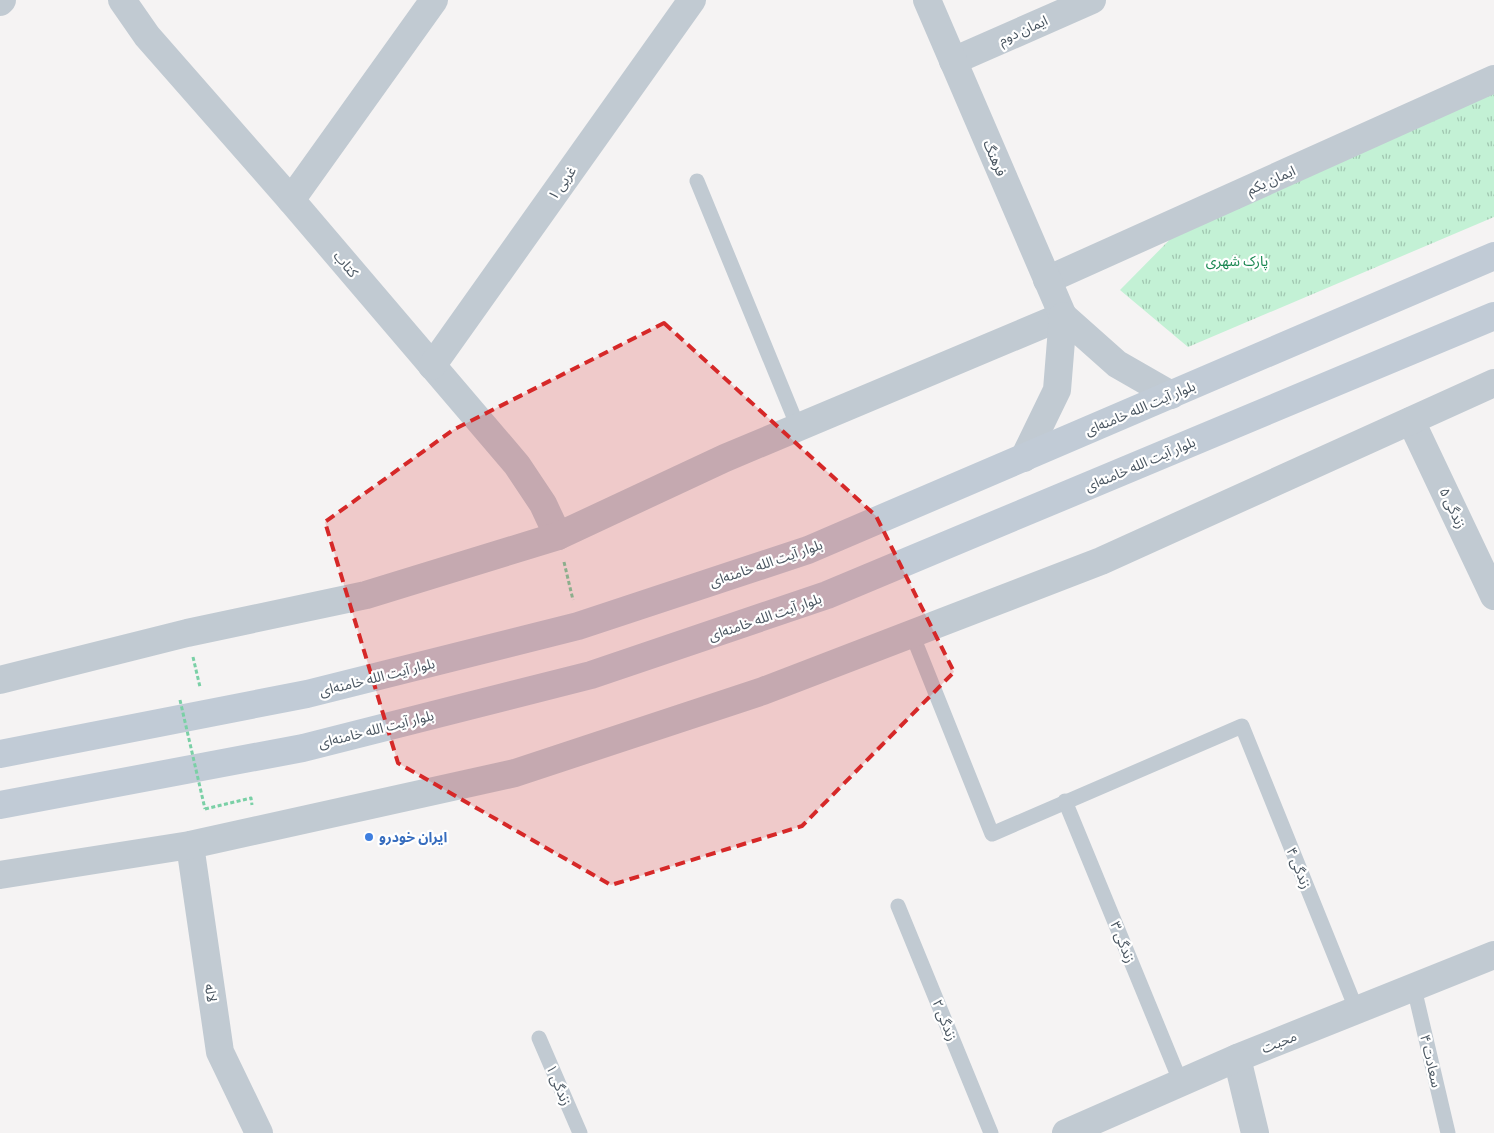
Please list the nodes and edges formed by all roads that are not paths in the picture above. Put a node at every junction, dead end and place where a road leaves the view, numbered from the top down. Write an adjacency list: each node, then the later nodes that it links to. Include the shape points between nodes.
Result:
1 (122, 0): 9 (street, کتاب, via 147,36)
2 (434, 0): 9 (street)
3 (692, 0): 14 (street, غربی ۱)
4 (927, 0): 6 (street, فرهنگ)
5 (1092, 0): 6 (street, ایمان دوم)
6 (954, 61): 11 (street, فرهنگ)
7 (1494, 79): 11 (street, ایمان یکم)
8 (697, 180): 18 (lane)
9 (291, 200): 14 (street, کتاب)
10 (1494, 256): 16 (main road, بلوار آیت‌ الله خامنه‌ای)
11 (1047, 280): 12 (street, فرهنگ)
12 (1062, 316): 16 (street, via 1117,364); 18 (street); 19 (street, via 1057,390)
13 (1494, 316): 26 (main road, بلوار آیت الله خامنه‌ای, via 828,596 591,675 303,748)
14 (432, 366): 20 (street, کتاب, via 517,465 543,504)
15 (1494, 383): 17 (street)
16 (1171, 394): 19 (main road, بلوار آیت‌ الله خامنه‌ای)
17 (1412, 421): 21 (street, زندگی ۵); 22 (street, via 1101,561)
18 (798, 427): 20 (street)
19 (1024, 458): 24 (main road, بلوار آیت‌ الله خامنه‌ای, via 808,550 578,626 307,694)
20 (558, 536): 23 (street, via 366,595 188,633)
21 (1494, 596)
22 (912, 634): 25 (lane, via 992,834); 27 (street, via 763,691 515,773)
23 (0, 680)
24 (0, 754)
25 (1065, 801): 32 (lane, زندگی ۴, via 1242,726); 35 (lane, زندگی ۳)
26 (0, 804)
27 (190, 845): 28 (street); 36 (street, لاله, via 220,1052)
28 (0, 875)
29 (898, 906): 38 (lane, زندگی ۲)
30 (1494, 955): 31 (street, محبت)
31 (1414, 988): 32 (street, محبت); 41 (lane, سعادت ۴)
32 (1357, 1011): 34 (street, محبت)
33 (539, 1038): 37 (lane, زندگی ۱)
34 (1237, 1058): 35 (street, محبت); 40 (street)
35 (1181, 1083): 39 (street, محبت)
36 (259, 1133)
37 (580, 1133)
38 (991, 1133)
39 (1066, 1133)
40 (1254, 1133)
41 (1448, 1133)

